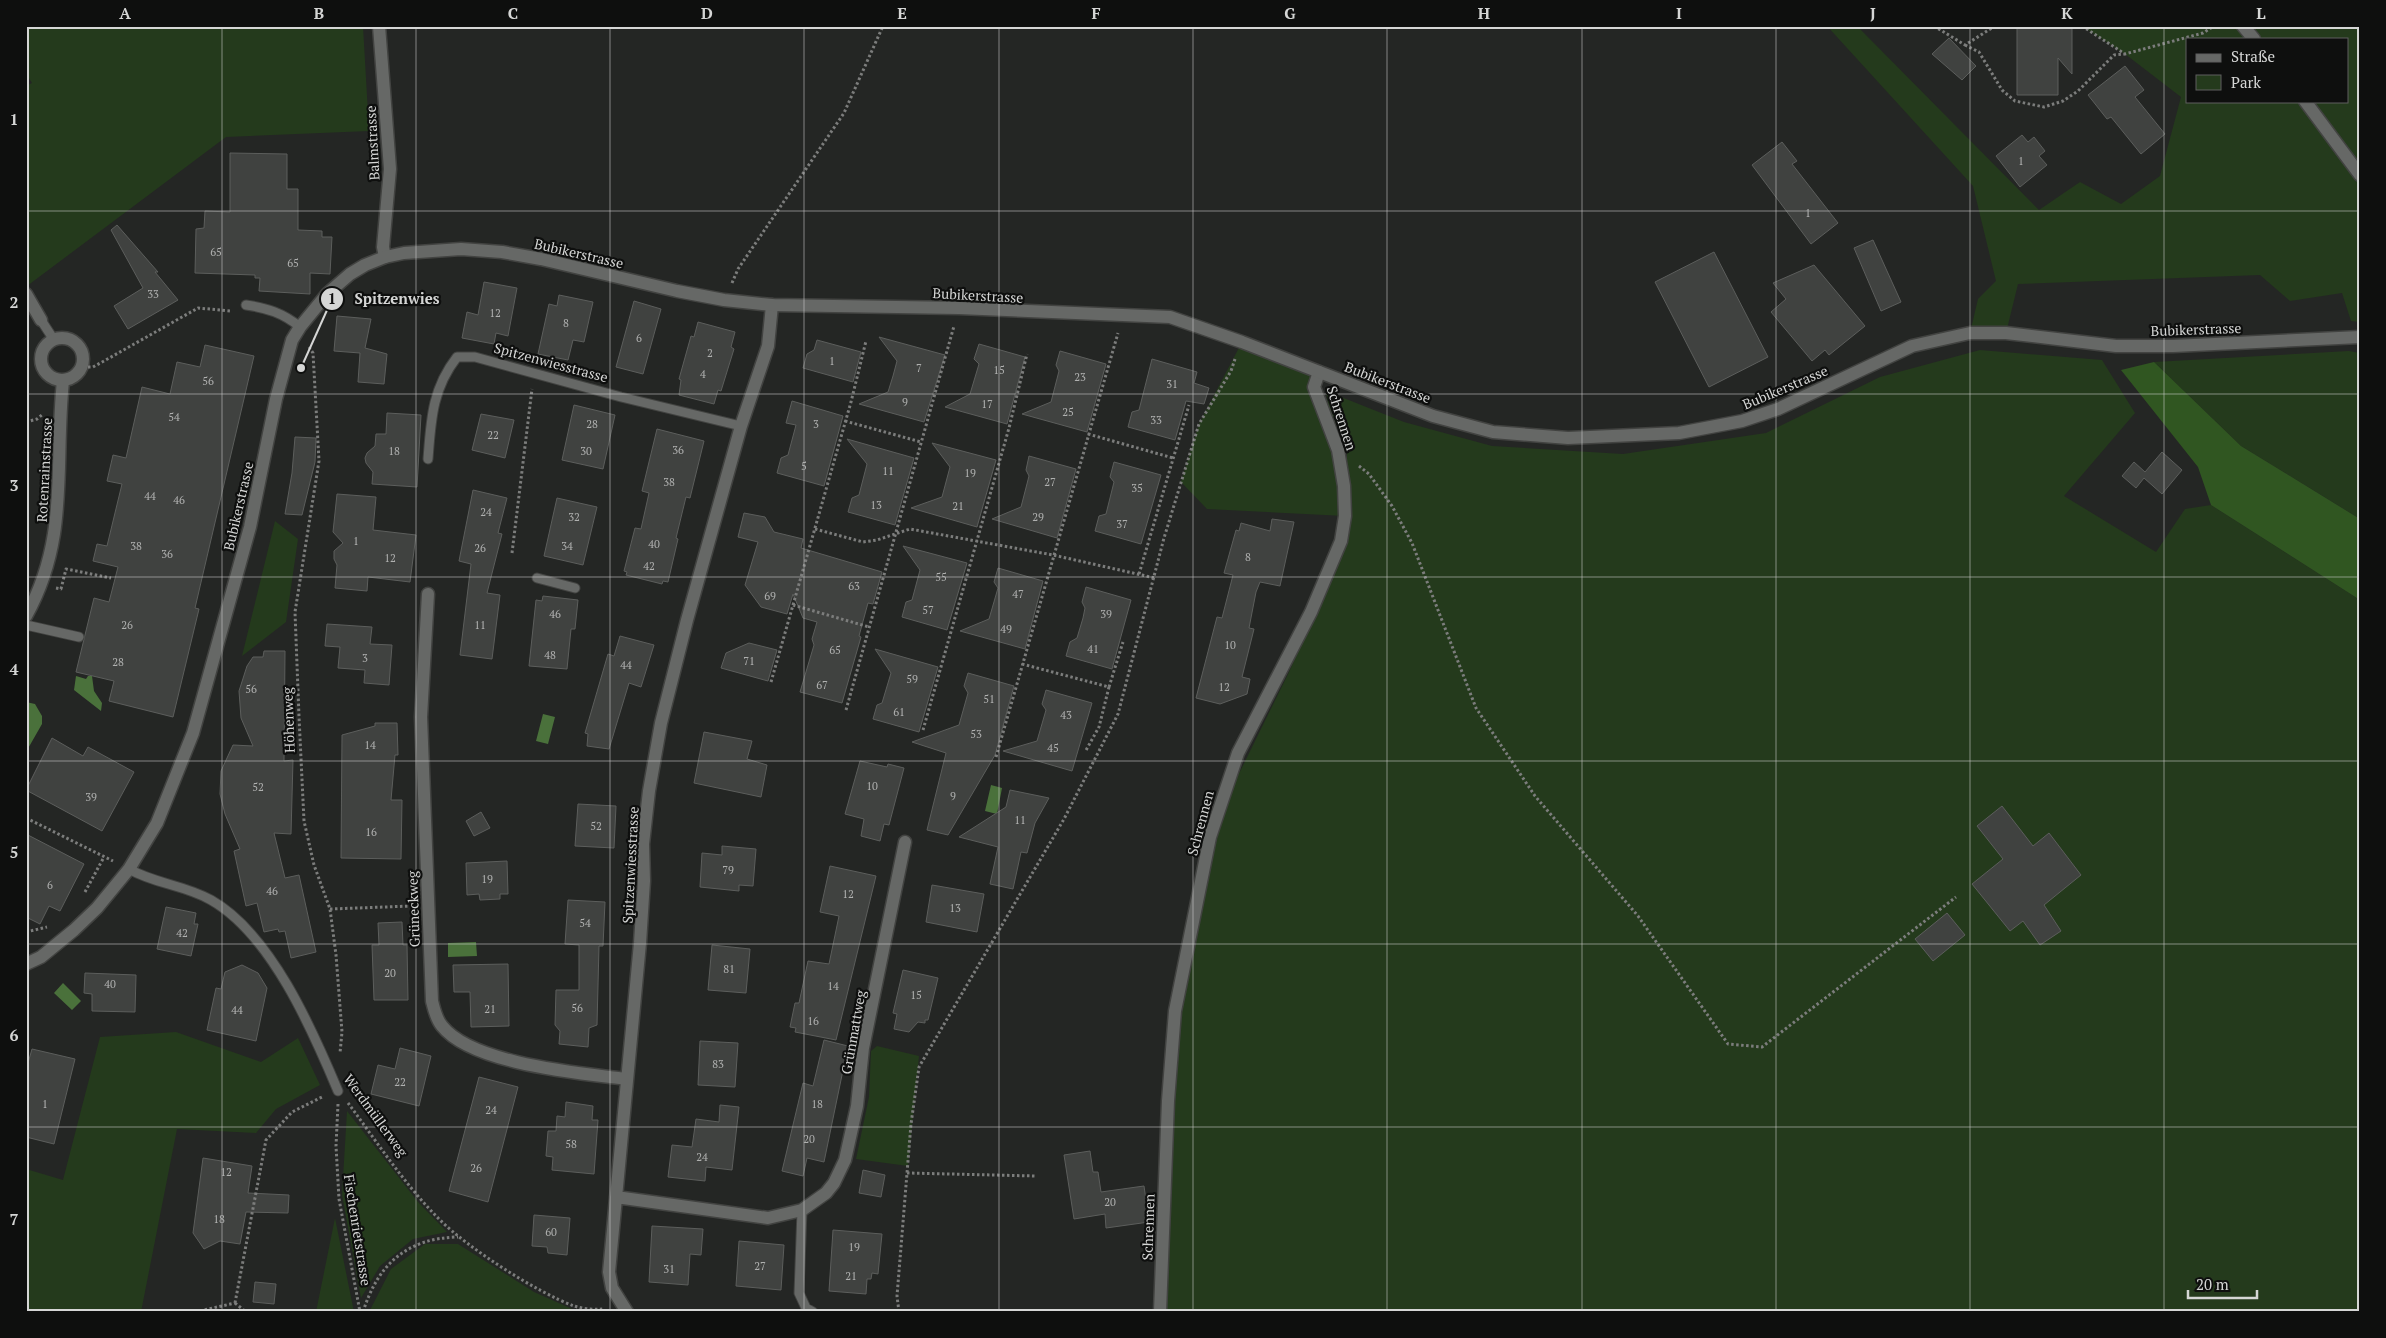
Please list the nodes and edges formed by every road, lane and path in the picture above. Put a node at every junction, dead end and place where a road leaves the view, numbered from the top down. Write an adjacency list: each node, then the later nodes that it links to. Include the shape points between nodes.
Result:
1 (378, 26): 13 (street, Balmstrasse, via 390,169 383,247)
2 (883, 26): 15 (path, via 844,113 738,269)
3 (1934, 26): 9 (path)
4 (1995, 26): 9 (path)
5 (2082, 26): 10 (path)
6 (2214, 26): 10 (path, via 2204,33)
7 (2243, 26): 8 (street)
8 (2253, 38)
9 (1966, 46): 10 (path, via 1979,52 2002,90 2015,101 2044,107 2078,92 2114,56)
10 (2125, 54)
11 (2305, 102): 12 (street)
12 (2360, 176)
13 (385, 258): 15 (street, Bubikerstrasse, via 404,253 461,249 502,252); 19 (street, Bubikerstrasse, via 350,274 327,294)
14 (26, 294): 18 (street)
15 (724, 300): 16 (street, Bubikerstrasse)
16 (772, 304): 25 (street, Bubikerstrasse, via 1170,317); 34 (street, Spitzenwiesstrasse, via 768,346)
17 (246, 305): 19 (lane, via 268,308 287,316); 28 (path, via 234,311 198,308 93,367)
18 (41, 320): 23 (lane)
19 (300, 327): 68 (street, Bubikerstrasse, via 285,360 250,527 193,733 157,823)
20 (953, 328): 36 (path)
21 (1118, 331): 35 (path)
22 (2360, 338): 29 (street, Bubikerstrasse, via 2116,346 2006,333 1970,333 1912,346 1778,409 1742,422 1641,436 1568,438 1493,432 1432,416)
23 (54, 340): 28 (street, via 71,339 80,346 84,356); 31 (street, via 43,350 40,361 52,379)
24 (866, 341): 33 (path)
25 (1242, 342): 29 (street, Bubikerstrasse); 48 (path, via 1231,371 1199,424)
26 (309, 346): 72 (path, Höhenweg, via 313,353 319,461 295,612 304,821 314,865)
27 (1027, 354): 42 (path)
28 (83, 367): 31 (street, via 71,379)
29 (1319, 372): 37 (street, Schrennen, via 1314,387)
30 (534, 373): 34 (lane, Spitzenwiesstrasse); 39 (lane, Spitzenwiesstrasse, via 475,357 457,357 444,373 431,411); 43 (path)
31 (64, 381): 49 (street, Rotenrainstrasse, via 58,516)
32 (1189, 405): 38 (path)
33 (845, 421): 36 (path); 40 (path)
34 (741, 426): 77 (street, Spitzenwiesstrasse, via 661,723 644,838 640,943)
35 (1088, 434): 38 (path); 44 (path)
36 (922, 442): 41 (path)
37 (1338, 450): 70 (path, via 1369,474 1392,506 1412,543 1476,708 1535,796 1638,916 1728,1044 1762,1047); 92 (street, Schrennen, via 1345,516 1341,541 1311,612 1238,753 1210,837 1195,907 1174,1011)
38 (1173, 458): 45 (path)
39 (428, 459)
40 (815, 529): 41 (path, via 863,542); 52 (path)
41 (896, 533): 42 (path, via 910,529); 55 (path)
42 (976, 542): 44 (path); 62 (path)
43 (512, 553)
44 (1053, 555): 45 (path); 58 (path)
45 (1139, 574): 48 (path)
46 (110, 578): 49 (path, via 66,569 62,589)
47 (537, 578): 50 (lane)
48 (1155, 578): 79 (path, via 1118,714 1099,754 919,1067)
49 (41, 584): 53 (street, Rotenrainstrasse)
50 (575, 588)
51 (428, 594): 71 (street, Grüneckweg, via 421,717)
52 (793, 605): 55 (path); 59 (path)
53 (26, 616)
54 (26, 625): 56 (lane)
55 (870, 627): 61 (path)
56 (79, 637)
57 (1123, 642): 60 (path)
58 (1022, 664): 60 (path); 64 (path)
59 (771, 682)
60 (1109, 688): 63 (path, via 1099,727)
61 (846, 710)
62 (923, 730)
63 (1085, 752)
64 (996, 757)
65 (26, 818): 67 (path)
66 (905, 842): 82 (street, Grünmattweg, via 863,1048 857,1106 845,1160 826,1194)
67 (104, 857): 68 (path); 69 (path)
68 (129, 870): 75 (street, Bubikerstrasse, via 74,930); 78 (lane, Werdmüllerweg, via 148,880 193,890 241,922 290,991 311,1028)
69 (84, 893)
70 (1956, 897)
71 (428, 906): 72 (path); 77 (street, Grüneckweg, via 432,1001 441,1025 449,1033 479,1050 505,1059)
72 (330, 909): 76 (path, Höhenweg, via 342,1032)
73 (53, 923): 74 (path, via 46,928)
74 (26, 932)
75 (26, 964)
76 (340, 1062)
77 (626, 1079): 81 (street, Spitzenwiesstrasse)
78 (338, 1091): 83 (path, Werdmüllerweg, via 423,1202); 84 (path, via 292,1112 266,1140); 88 (path, Fischenrietstrasse, via 336,1146 339,1199)
79 (907, 1173): 80 (path); 91 (path, via 897,1296)
80 (1035, 1176)
81 (616, 1197): 82 (street, Grünmattweg, via 768,1218); 89 (street, Spitzenwiesstrasse, via 610,1272 612,1288)
82 (802, 1210): 90 (lane, via 799,1293 806,1308)
83 (459, 1237): 85 (path, Werdmüllerweg, via 533,1286 574,1306); 88 (path, via 421,1242 406,1250 380,1276)
84 (235, 1303): 86 (path); 87 (path)
85 (594, 1310)
86 (196, 1312)
87 (246, 1312)
88 (361, 1312)
89 (626, 1312)
90 (812, 1312)
91 (899, 1312)
92 (1160, 1312)

